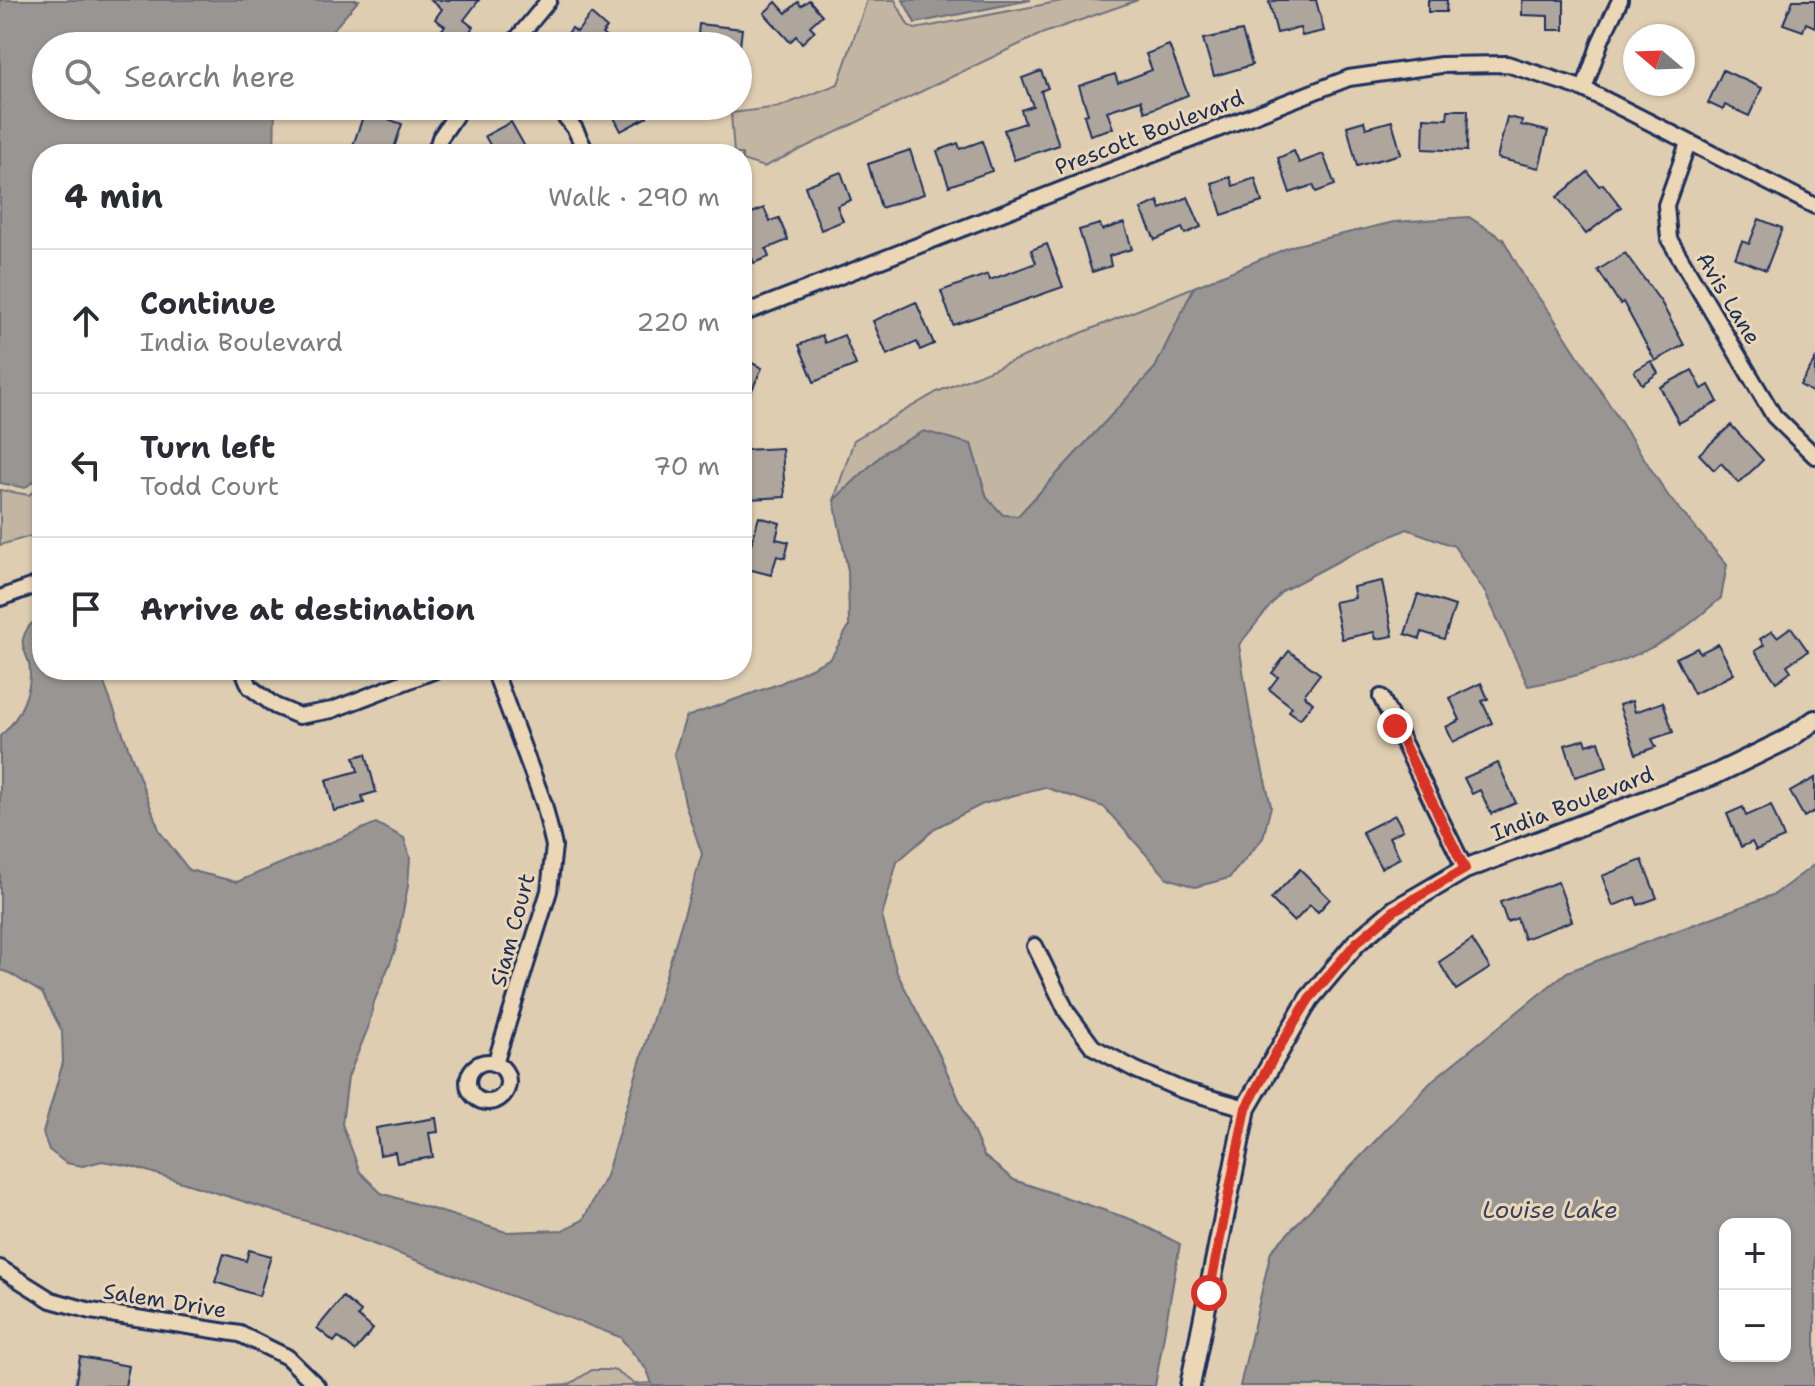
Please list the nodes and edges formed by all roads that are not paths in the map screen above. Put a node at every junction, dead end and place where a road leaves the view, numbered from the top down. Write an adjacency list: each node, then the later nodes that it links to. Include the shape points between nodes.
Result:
1 (549, 0): 3 (street)
2 (1620, 0): 4 (street)
3 (523, 32)
4 (1584, 89): 7 (street, Prescott Boulevard); 11 (street, Prescott Boulevard, via 1507,64 1441,65 1349,78)
5 (452, 120): 8 (street)
6 (568, 120): 9 (street)
7 (1688, 143): 10 (street); 12 (street, Avis Lane, via 1666,205 1669,239 1774,416)
8 (438, 144)
9 (582, 144)
10 (1815, 206)
11 (752, 310)
12 (1815, 456)
13 (32, 587): 14 (street)
14 (0, 598)
15 (247, 680): 16 (street, via 275,706 299,716 332,710)
16 (410, 680)
17 (498, 680): 22 (street, Siam Court, via 544,804 554,846 549,891)
18 (1381, 697): 20 (street)
19 (1815, 720): 20 (street, India Boulevard, via 1716,774)
20 (1465, 869): 23 (street, India Boulevard, via 1395,910 1335,965 1309,999)
21 (1035, 946): 23 (street, via 1067,1012 1093,1047 1182,1090)
22 (495, 1064)
23 (1246, 1108): 26 (street, India Boulevard)
24 (0, 1268): 25 (street, Salem Drive, via 51,1300 91,1311 240,1334 287,1357)
25 (317, 1386)
26 (1190, 1386)

